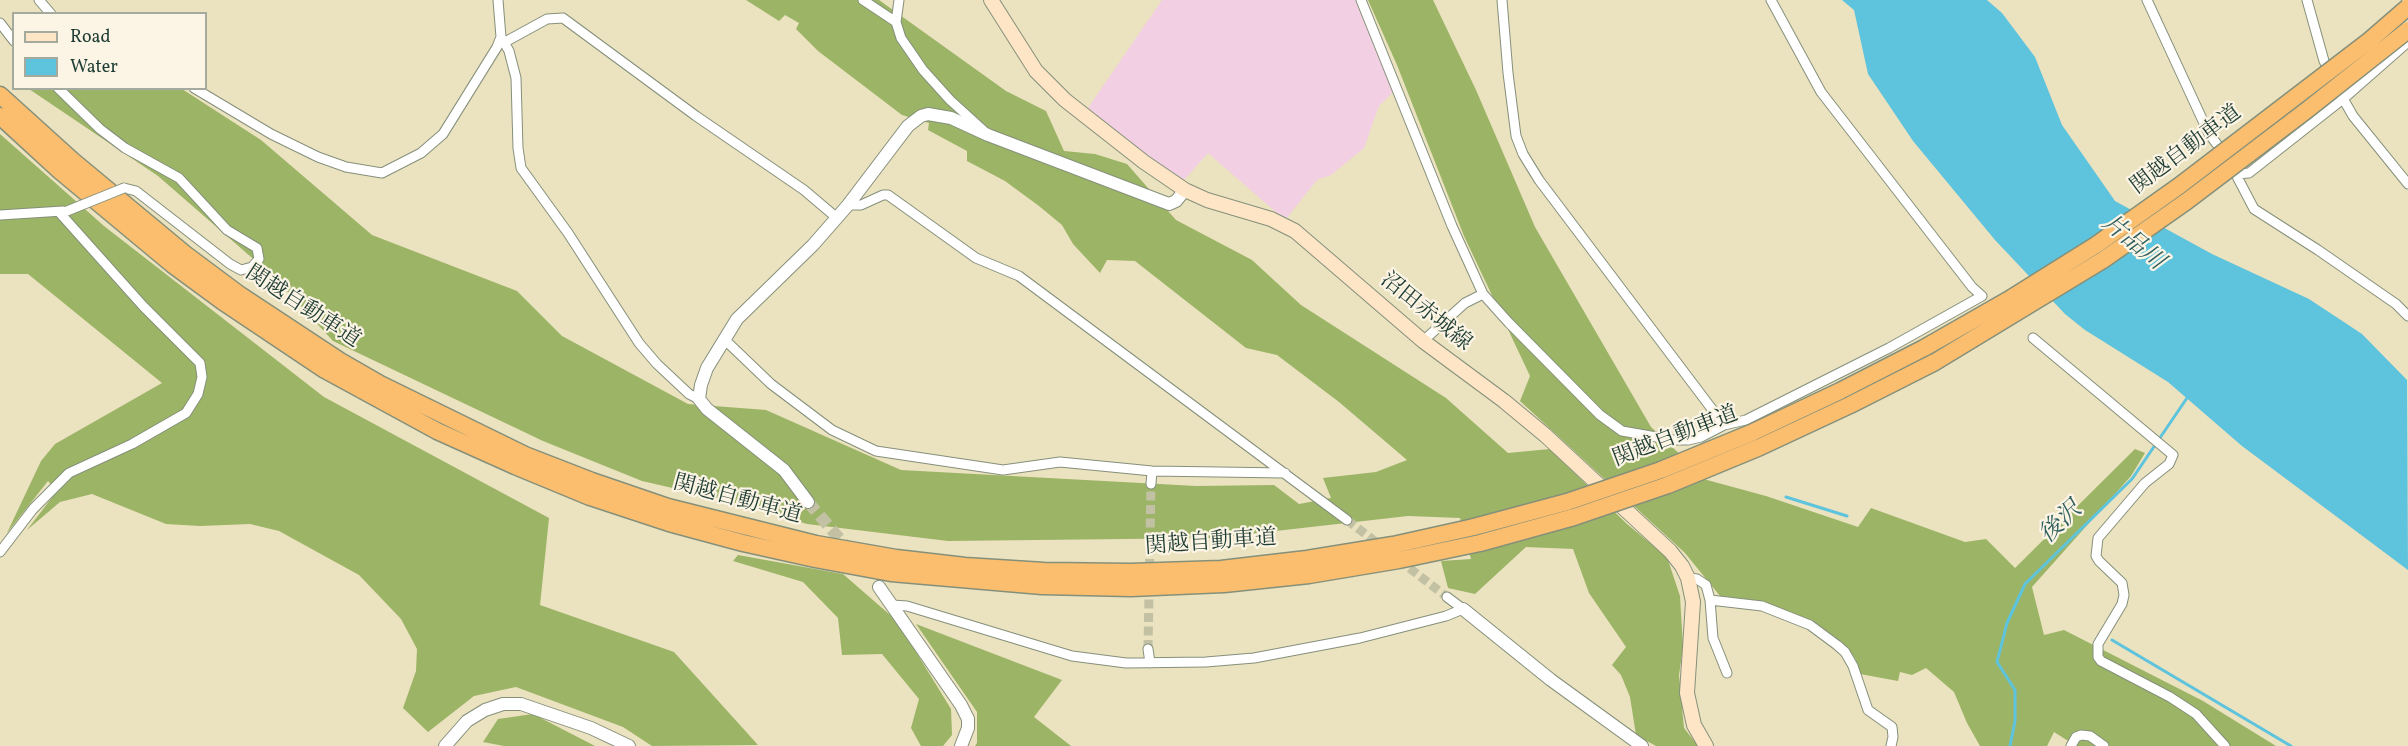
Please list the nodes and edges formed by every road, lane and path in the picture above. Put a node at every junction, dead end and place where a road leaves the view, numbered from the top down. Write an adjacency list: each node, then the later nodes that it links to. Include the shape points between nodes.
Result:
1 (39, 0): 12 (street)
2 (498, 0): 17 (street)
3 (863, 0): 13 (street)
4 (899, 0): 13 (street)
5 (991, 0): 27 (main road, 沼田赤城線, via 1036,71 1065,100)
6 (1361, 0): 32 (street)
7 (1502, 0): 38 (street, via 1515,125 1523,154)
8 (1771, 0): 38 (street, via 1821,92 1982,296 1746,420)
9 (2147, 0): 25 (street, via 2209,134)
10 (2307, 0): 22 (street, via 2324,61)
11 (2408, 7): 44 (highway, 関越自動車道, bridge, via 2361,47 2106,238 1924,348 1761,428 1661,470)
12 (49, 12)
13 (896, 22): 24 (street, via 901,38 922,70)
14 (0, 23): 16 (street)
15 (2408, 30): 44 (highway, 関越自動車道, bridge, via 2187,201 2103,260 1935,362 1760,447 1668,484 1574,517)
16 (12, 38)
17 (503, 40): 20 (street, via 443,134 421,153 382,173 318,157); 31 (street, via 547,19 563,18 804,190); 37 (street, via 518,88 521,168 639,342 657,364)
18 (2408, 42): 22 (street)
19 (60, 90): 29 (street, bridge, via 125,148 179,178 227,230 257,248 259,259 252,267 241,270 136,191 124,188)
20 (197, 90)
21 (0, 95): 44 (highway, 関越自動車道, via 185,254 340,361 525,455 669,507 828,546 965,566 1044,571 1221,569)
22 (2343, 99): 25 (street, via 2249,173); 26 (street)
23 (0, 116): 44 (highway, 関越自動車道, via 173,265 325,370 428,426 515,466 590,497 669,523 742,543 891,573 966,581 1131,588 1309,575 1399,560)
24 (988, 135): 27 (street, via 1169,204); 28 (street, via 951,118 921,116 908,126)
25 (2236, 174): 33 (street, via 2254,209 2396,304)
26 (2408, 184)
27 (1185, 190): 36 (main road, 沼田赤城線, via 1271,219 1294,231)
28 (848, 205): 31 (street); 40 (street, via 861,205 883,195 895,198 976,258 1019,276)
29 (63, 211): 30 (street); 45 (street, via 142,306 200,363 202,377 198,394 186,413 132,444 69,472 33,508)
30 (0, 215)
31 (837, 218): 35 (street, via 747,309)
32 (1483, 294): 36 (street, via 1465,303); 38 (street, via 1600,414 1622,431 1688,440)
33 (2408, 316)
34 (2033, 338): 63 (street, via 2173,455 2169,464 2145,483 2098,538 2096,556 2122,583 2124,595 2096,653 2101,661 2196,714)
35 (724, 339): 37 (street, via 706,368); 39 (street, via 771,384 832,430 876,451 1003,470 1060,462)
36 (1423, 341): 46 (main road, 沼田赤城線, via 1545,435 1655,535)
37 (699, 399): 42 (street, via 720,421 784,470)
38 (1724, 425)
39 (1152, 471): 40 (street); 41 (street)
40 (1284, 473): 43 (street)
41 (1151, 484)
42 (808, 502)
43 (1347, 520)
44 (1477, 535)
45 (0, 552)
46 (1688, 578): 49 (street, via 1706,585); 59 (main road, 沼田赤城線, via 1694,615 1687,693 1694,724)
47 (879, 587): 50 (street)
48 (1447, 597): 51 (street)
49 (1710, 600): 54 (street, via 1713,638); 60 (street, via 1769,609 1810,625 1837,645 1853,666 1868,710 1892,727)
50 (892, 605): 53 (street, via 907,606 1072,656); 57 (street, via 968,719)
51 (1463, 609): 53 (street, via 1360,638 1254,658); 58 (street)
52 (1148, 649): 53 (street)
53 (1150, 663)
54 (1727, 674)
55 (445, 746): 56 (street, via 467,721 503,704 521,704 591,728)
56 (629, 746)
57 (961, 746)
58 (1642, 746)
59 (1706, 746)
60 (1891, 746)
61 (2071, 746): 62 (street, via 2081,735)
62 (2104, 746)
63 (2225, 746)

